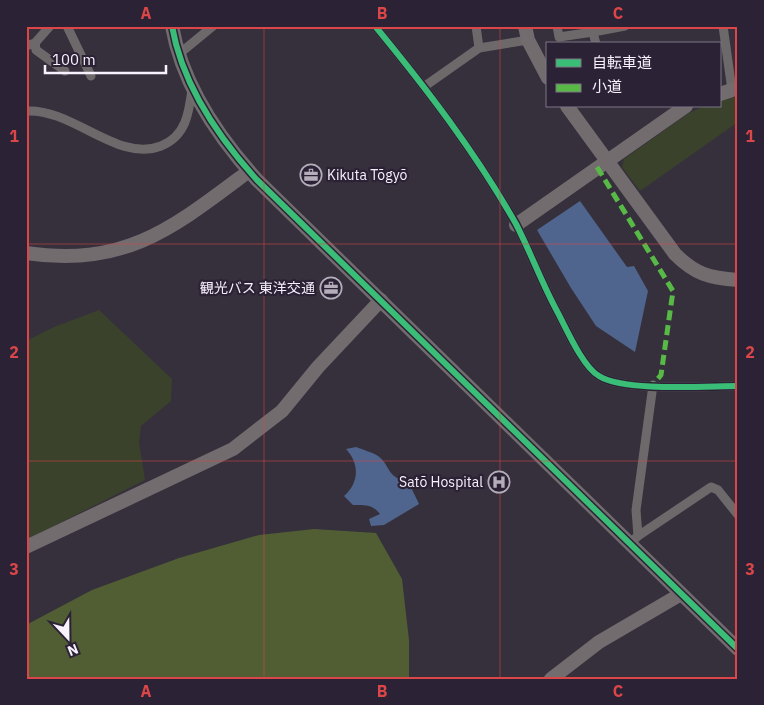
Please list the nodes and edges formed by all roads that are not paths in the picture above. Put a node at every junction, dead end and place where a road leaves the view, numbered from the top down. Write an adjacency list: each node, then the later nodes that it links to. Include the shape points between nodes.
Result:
1 (50, 26): 14 (street)
2 (67, 26): 20 (street)
3 (172, 26): 16 (street)
4 (213, 26): 16 (street)
5 (375, 26): 22 (street)
6 (476, 26): 15 (street)
7 (557, 26): 10 (street, via 559,38)
8 (625, 26): 10 (street)
9 (723, 26): 17 (street)
10 (593, 32): 13 (street)
11 (527, 33): 15 (street); 19 (street)
12 (26, 36): 14 (street)
13 (596, 42)
14 (29, 46): 18 (street)
15 (479, 48): 22 (street)
16 (179, 54): 21 (street)
17 (724, 59): 23 (street)
18 (65, 71)
19 (546, 74)
20 (91, 76)
21 (193, 86): 26 (street, via 189,117 182,130 171,142 148,151 118,143 52,113); 28 (street, via 217,129)
22 (424, 86): 29 (street, via 483,170)
23 (730, 91)
24 (568, 108): 27 (street)
25 (683, 108): 27 (street)
26 (26, 111)
27 (607, 160): 29 (street); 31 (street, via 675,254 690,268 704,275)
28 (249, 171): 30 (street, via 186,218 138,244 84,256); 32 (street)
29 (516, 225): 33 (street, via 546,292 596,375 608,381)
30 (27, 255)
31 (738, 280)
32 (381, 300): 36 (street); 37 (street, via 282,411 233,449)
33 (653, 385): 34 (street); 36 (street)
34 (738, 386)
35 (738, 515): 36 (street, via 718,490 711,487)
36 (634, 539): 38 (street)
37 (26, 547)
38 (681, 594): 39 (street); 40 (street, via 599,642)
39 (738, 649)
40 (551, 679)

